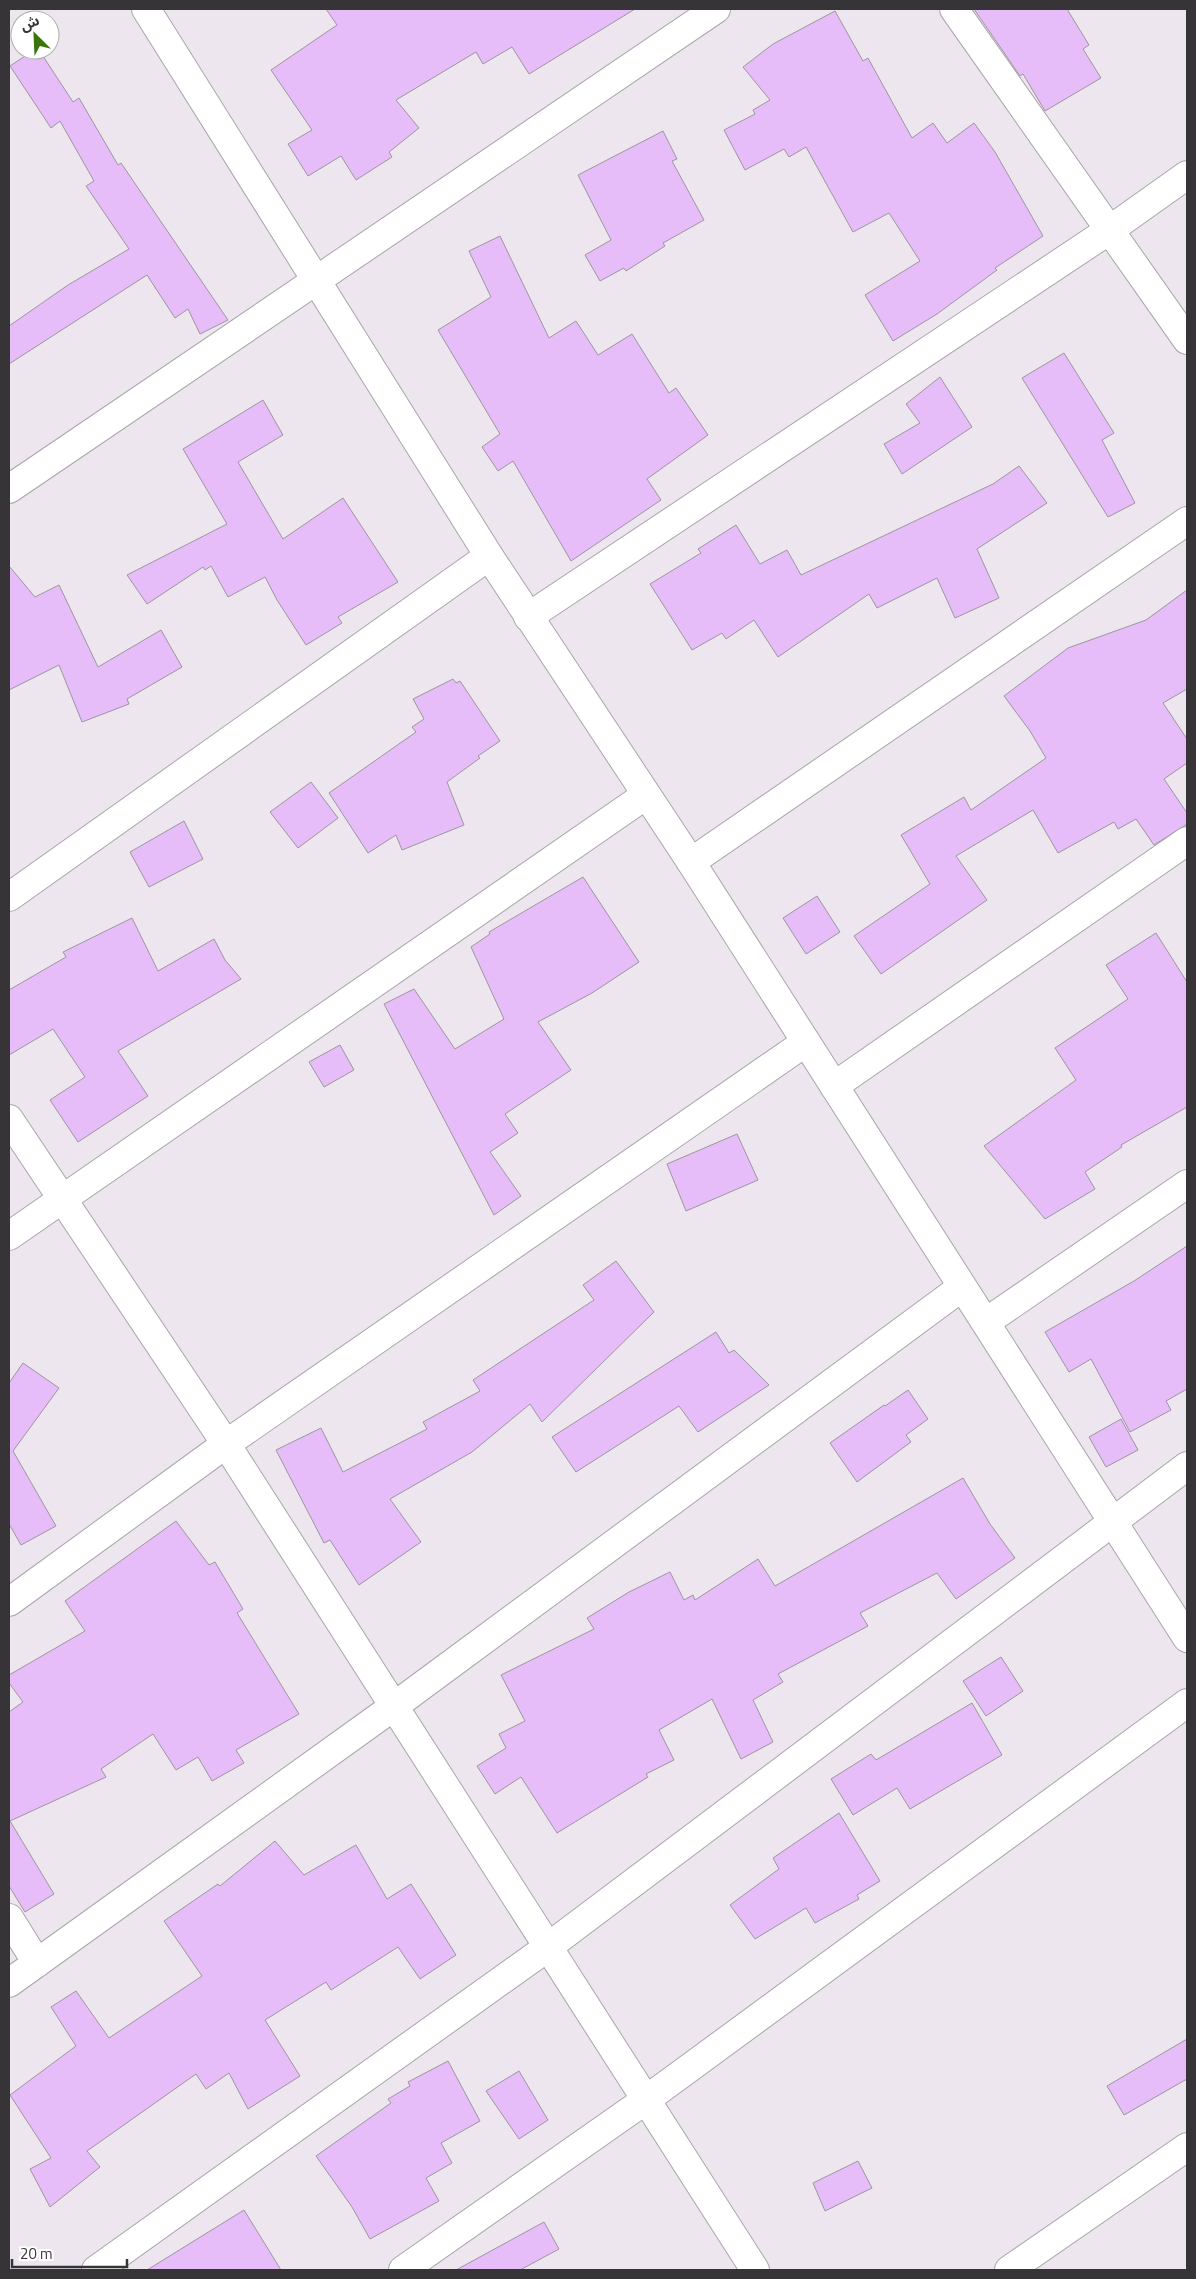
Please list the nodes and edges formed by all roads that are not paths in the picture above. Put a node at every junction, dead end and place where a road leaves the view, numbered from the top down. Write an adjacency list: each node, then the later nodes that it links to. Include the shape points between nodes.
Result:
1 (146, 9): 6 (street)
2 (716, 9): 6 (street)
3 (954, 9): 5 (street)
4 (1187, 175): 5 (street)
5 (1111, 230): 7 (street); 11 (street)
6 (316, 281): 8 (street); 10 (street)
7 (1187, 340)
8 (9, 489)
9 (1187, 521): 14 (street)
10 (489, 556): 11 (street); 15 (street)
11 (528, 617): 12 (street)
12 (646, 795): 14 (street); 20 (street)
13 (1187, 841): 17 (street)
14 (691, 862): 16 (street)
15 (9, 897)
16 (806, 1042): 17 (street); 24 (street)
17 (834, 1086): 22 (street)
18 (9, 1119): 20 (street)
19 (1187, 1184): 23 (street)
20 (60, 1198): 21 (street); 24 (street)
21 (9, 1236)
22 (962, 1287): 23 (street); 30 (street)
23 (986, 1322): 26 (street)
24 (226, 1444): 27 (street); 30 (street)
25 (1187, 1466): 26 (street)
26 (1112, 1521): 28 (street); 32 (street)
27 (9, 1602)
28 (1187, 1638)
29 (1187, 1703): 35 (street)
30 (393, 1707): 32 (street); 33 (street)
31 (9, 1918): 33 (street)
32 (548, 1947): 35 (street); 37 (street)
33 (37, 1963): 34 (street)
34 (9, 1984)
35 (647, 2098): 38 (street); 39 (street)
36 (1187, 2147): 40 (street)
37 (96, 2270)
38 (403, 2270)
39 (755, 2270)
40 (1009, 2270)

